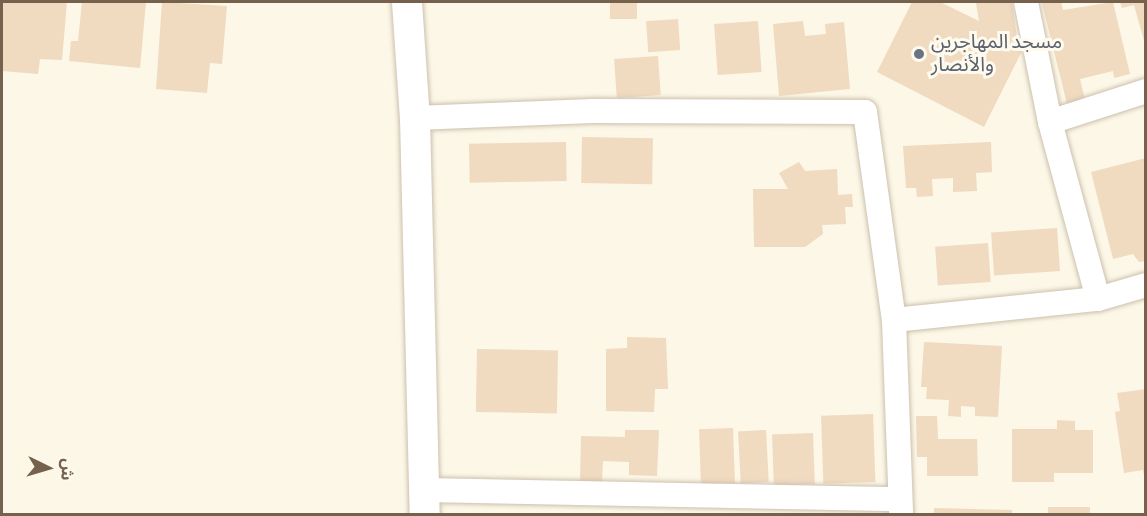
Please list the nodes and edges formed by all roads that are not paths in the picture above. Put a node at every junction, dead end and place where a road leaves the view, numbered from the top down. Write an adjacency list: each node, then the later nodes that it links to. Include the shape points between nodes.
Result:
1 (407, 2): 4 (street)
2 (1026, 2): 5 (street)
3 (1146, 90): 5 (street)
4 (416, 118): 8 (street, via 592,111 865,112); 9 (street)
5 (1050, 122): 7 (street)
6 (1146, 285): 7 (street)
7 (1098, 299): 8 (street)
8 (894, 320): 10 (street)
9 (424, 502): 10 (street)
10 (900, 507)

